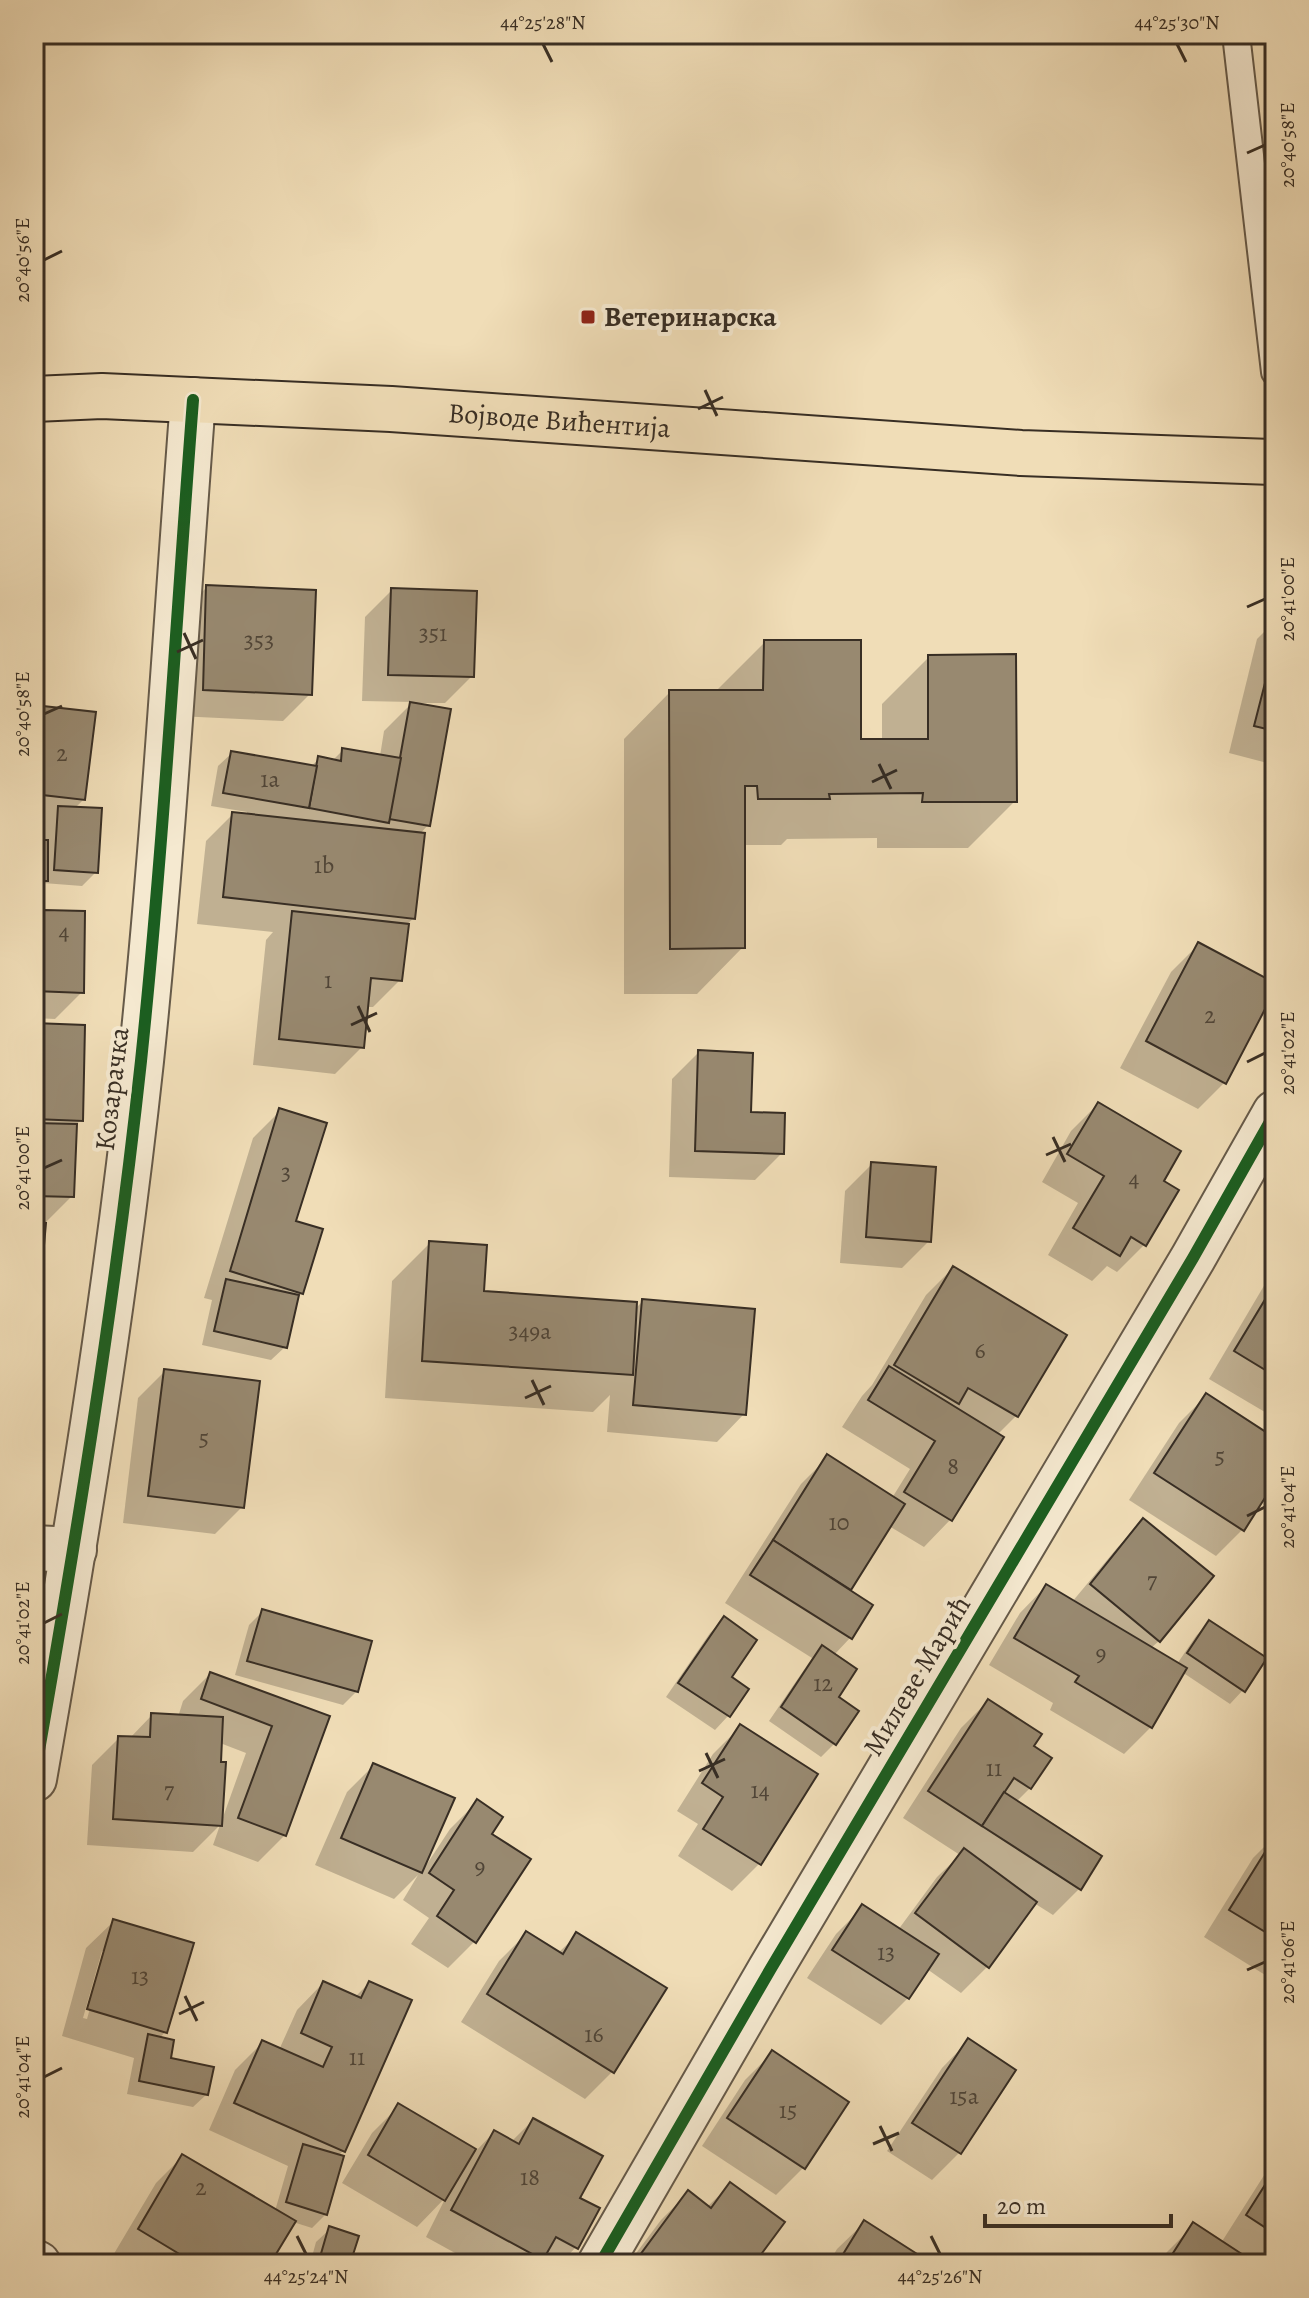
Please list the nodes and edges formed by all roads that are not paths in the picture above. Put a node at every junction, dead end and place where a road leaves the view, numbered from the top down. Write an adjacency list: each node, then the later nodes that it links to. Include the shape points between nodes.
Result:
1 (1236, 34): 2 (lane)
2 (1275, 372)
3 (34, 399): 4 (main road, Војводе Вићентија)
4 (193, 400): 5 (main road, Војводе Вићентија, via 405,409 1021,453); 7 (street, Козарачка, via 141,1063 111,1306)
5 (1275, 462)
6 (1275, 1113): 9 (street, Милеве Марић)
7 (54, 1549): 8 (street, Козарачка)
8 (34, 1779)
9 (600, 2264)

